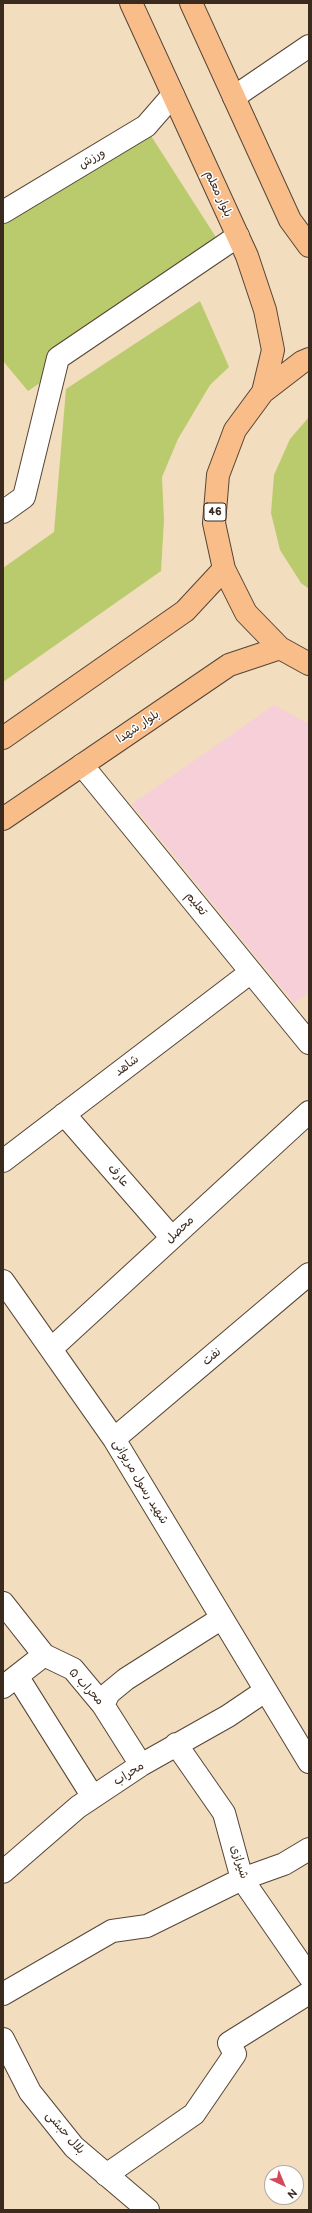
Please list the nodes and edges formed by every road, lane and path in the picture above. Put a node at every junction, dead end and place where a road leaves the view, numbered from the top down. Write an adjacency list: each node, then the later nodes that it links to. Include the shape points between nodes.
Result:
1 (131, 3): 4 (main road, بلوار معلم)
2 (191, 3): 5 (main road)
3 (309, 46): 5 (street)
4 (173, 95): 6 (street, ورزش, via 146,126); 7 (main road, بلوار معلم)
5 (234, 97): 8 (main road, via 290,220)
6 (3, 212)
7 (238, 236): 10 (main road, بلوار معلم, via 265,310 273,350); 11 (street, via 58,358 24,497)
8 (309, 246)
9 (309, 359): 10 (main road, 46)
10 (263, 392): 12 (main road, 46, via 235,430 218,475 214,523)
11 (3, 512)
12 (224, 569): 13 (main road, 46, via 246,613); 15 (main road, via 185,611)
13 (280, 648): 14 (main road, 46); 16 (main road, بلوار شهدا, via 229,665)
14 (309, 664)
15 (3, 738)
16 (82, 765): 17 (main road, بلوار شهدا); 18 (street, تعلیم)
17 (3, 819)
18 (251, 972): 19 (street, تعلیم); 21 (street, شاهد)
19 (309, 1043)
20 (309, 1112): 23 (street, محصل)
21 (64, 1114): 22 (street, شاهد); 23 (street, عارف)
22 (3, 1161)
23 (172, 1238): 26 (street, محصل)
24 (309, 1274): 27 (street, نفت)
25 (3, 1281): 26 (street, شهید رسول مریوانی)
26 (51, 1349): 27 (street, شهید رسول مریوانی)
27 (114, 1439): 29 (street, شهید رسول مریوانی)
28 (3, 1602): 30 (street, محراب ۵)
29 (222, 1618): 32 (street, شهید رسول مریوانی); 33 (street, via 126,1679 109,1693)
30 (44, 1656): 31 (street); 33 (street, محراب ۵, via 72,1669)
31 (10, 1682): 37 (street)
32 (265, 1692): 34 (street, محراب, via 228,1716); 35 (street, شهید رسول مریوانی)
33 (103, 1705): 36 (street, محراب ۵)
34 (176, 1744): 36 (street, محراب); 40 (street, شیرازی, via 224,1813)
35 (309, 1762)
36 (141, 1765): 37 (street, محراب)
37 (93, 1797): 39 (street, محراب)
38 (309, 1848): 40 (street, via 284,1864)
39 (3, 1872)
40 (242, 1879): 41 (street, شیرازی); 43 (street, via 147,1926 112,1930)
41 (309, 1976)
42 (309, 1993): 45 (street, via 229,2043 235,2054 194,2114)
43 (3, 1994)
44 (3, 2039): 45 (street, بلال حبشی, via 30,2092 74,2147)
45 (106, 2175): 46 (street, بلال حبشی)
46 (148, 2210)

